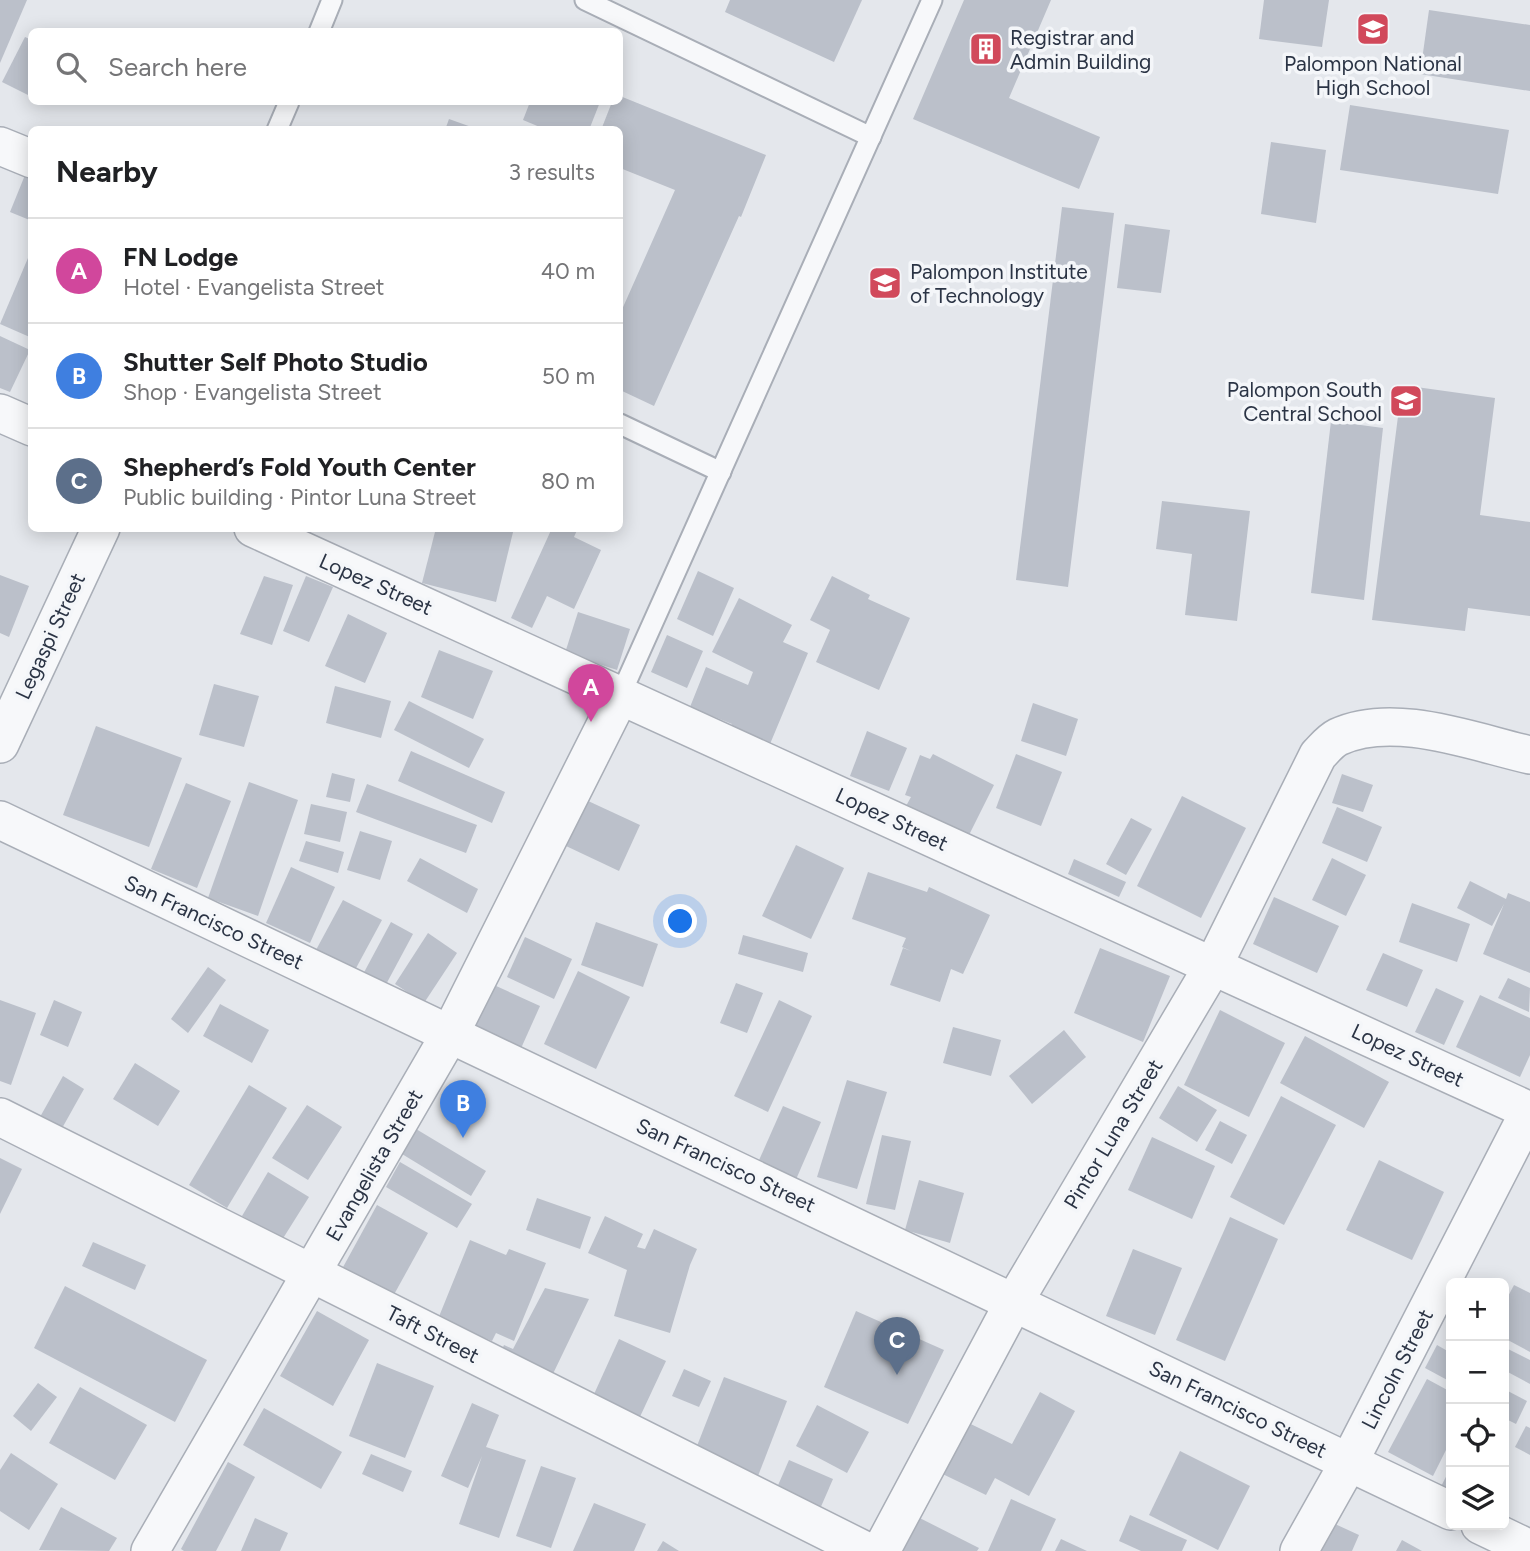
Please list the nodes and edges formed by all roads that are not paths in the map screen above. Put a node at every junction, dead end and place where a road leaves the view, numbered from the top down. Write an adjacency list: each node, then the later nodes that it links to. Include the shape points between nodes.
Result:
1 (332, 0): 4 (lane)
2 (584, 0): 7 (lane)
3 (932, 0): 7 (lane)
4 (320, 28)
5 (288, 105): 6 (lane)
6 (279, 126)
7 (871, 137): 13 (lane)
8 (0, 146): 9 (street)
9 (28, 157)
10 (0, 413): 11 (street)
11 (28, 425)
12 (623, 425): 13 (lane)
13 (721, 472): 16 (lane)
14 (99, 532): 17 (street, Legaspi Street)
15 (262, 532): 16 (street, Lopez Street)
16 (620, 695): 20 (street, Lopez Street); 21 (street, Evangelista Street)
17 (0, 744)
18 (1530, 755): 20 (street, Pintor Luna Street, via 1383,725 1335,738 1318,755)
19 (0, 820): 21 (street, San Francisco Street)
20 (1213, 966): 22 (street, Lopez Street); 25 (street, Pintor Luna Street)
21 (450, 1034): 24 (street, Evangelista Street); 25 (street, San Francisco Street)
22 (1530, 1110): 26 (street, Lincoln Street)
23 (0, 1117): 24 (street, Taft Street)
24 (311, 1273): 30 (street, Evangelista Street); 31 (street, Taft Street)
25 (1014, 1302): 26 (street, San Francisco Street); 32 (street, Pintor Luna Street)
26 (1349, 1462): 27 (street, San Francisco Street); 33 (street, Lincoln Street)
27 (1446, 1509)
28 (1490, 1530): 29 (street)
29 (1530, 1549)
30 (150, 1551)
31 (866, 1551)
32 (881, 1551)
33 (1299, 1551)

